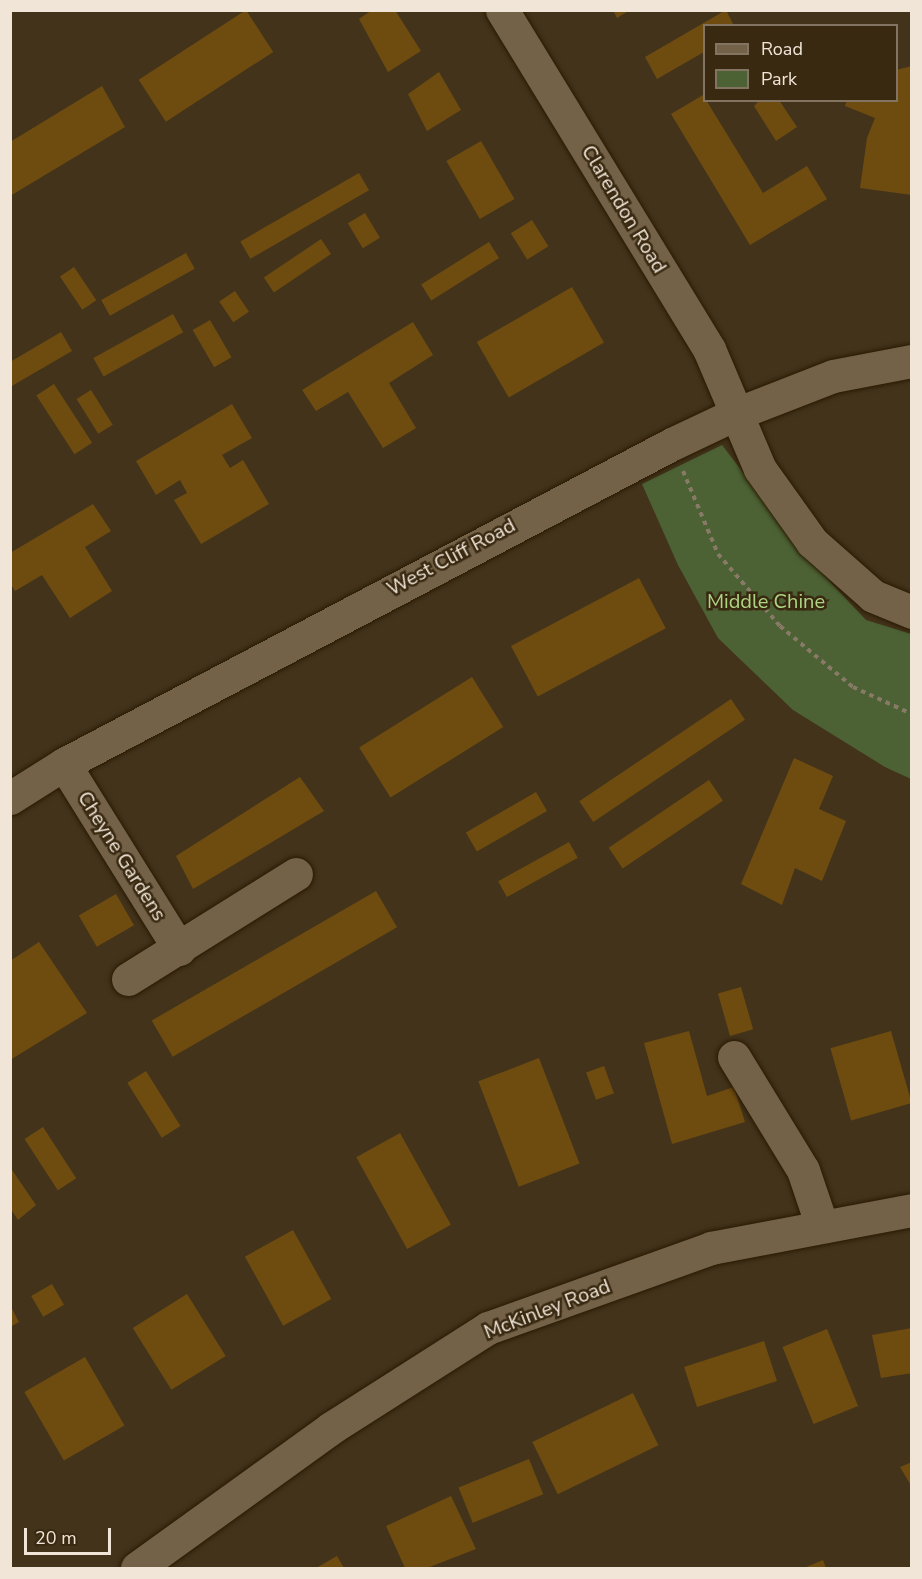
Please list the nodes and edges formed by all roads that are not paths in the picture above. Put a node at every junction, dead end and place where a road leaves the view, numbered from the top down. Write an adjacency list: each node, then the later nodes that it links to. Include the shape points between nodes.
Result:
1 (502, 10): 3 (street, Clarendon Road, via 709,349)
2 (912, 361): 3 (street, West Cliff Road, via 833,376)
3 (733, 415): 4 (street, Clarendon Road, via 760,469 812,542 873,596); 5 (street, West Cliff Road)
4 (912, 612)
5 (64, 764): 6 (street, West Cliff Road); 8 (street, Cheyne Gardens)
6 (10, 798)
7 (296, 874): 8 (street)
8 (179, 949): 9 (street)
9 (128, 979)
10 (734, 1057): 12 (street, via 803,1170)
11 (912, 1210): 12 (street, McKinley Road)
12 (822, 1226): 13 (street, McKinley Road, via 711,1248 488,1328 331,1428)
13 (137, 1569)

